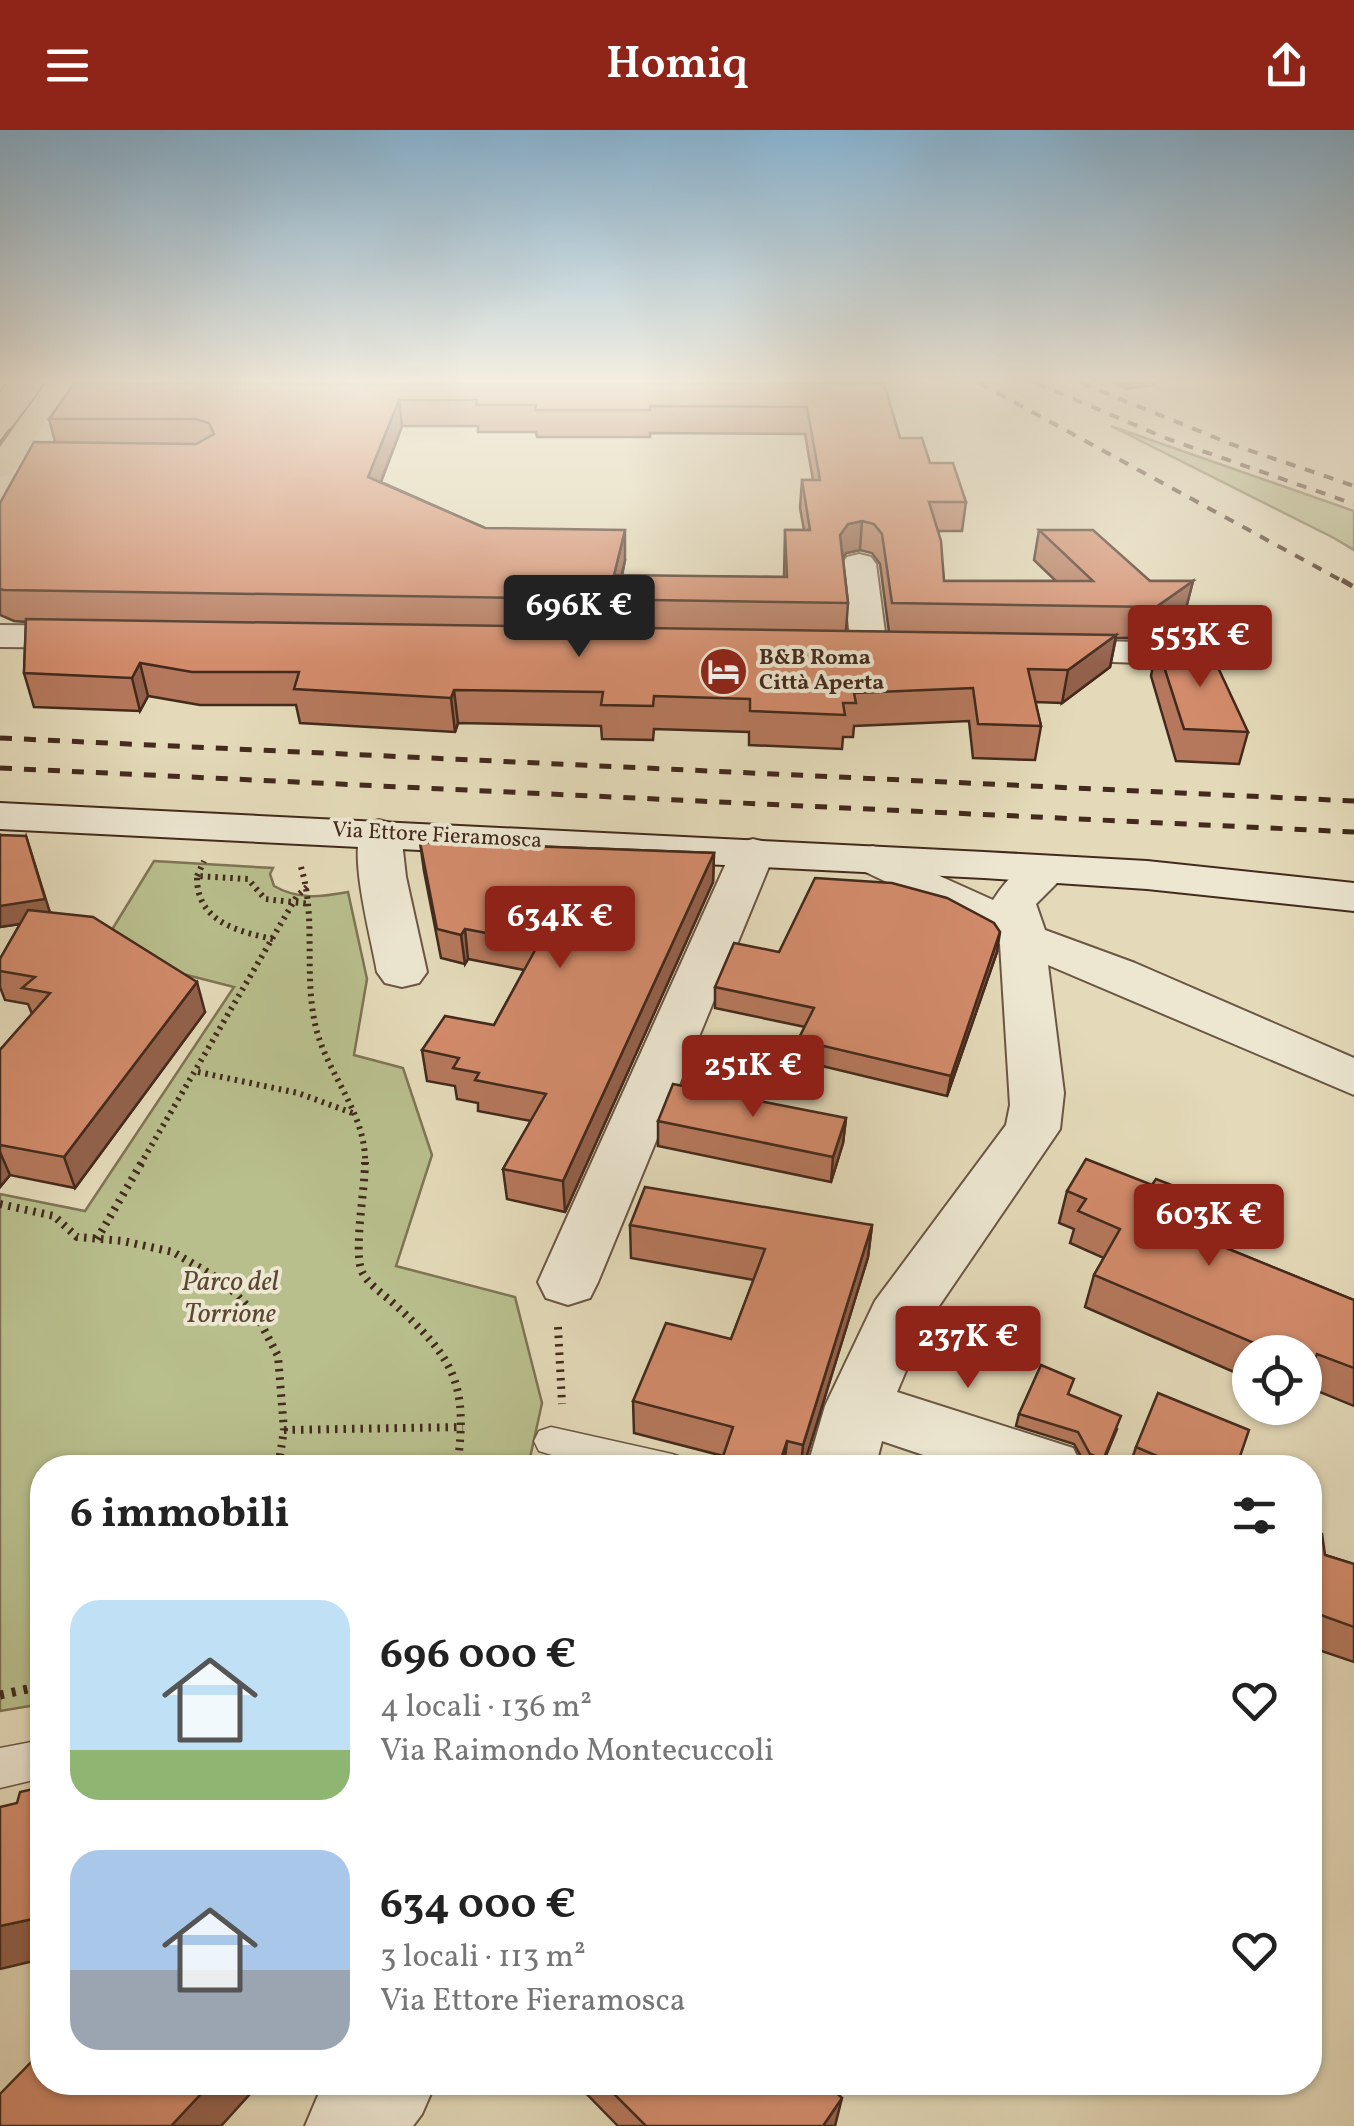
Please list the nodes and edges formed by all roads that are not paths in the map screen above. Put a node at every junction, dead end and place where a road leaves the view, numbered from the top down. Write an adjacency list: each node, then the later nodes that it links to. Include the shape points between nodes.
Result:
1 (858, 564): 5 (street)
2 (0, 636): 3 (street)
3 (140, 637)
4 (829, 646): 5 (street)
5 (868, 647): 6 (street)
6 (907, 648)
7 (1004, 650): 8 (street)
8 (1198, 654)
9 (0, 816): 10 (street, Via Ettore Fieramosca)
10 (379, 833): 11 (street, Via Ettore Fieramosca); 18 (street)
11 (753, 852): 12 (street, Via Ettore Fieramosca); 20 (street)
12 (873, 859): 13 (street, Via Ettore Fieramosca); 17 (street, Via Ettore Fieramosca, via 958,898)
13 (1048, 869): 14 (street, Via Ettore Fieramosca); 17 (street, via 1013,904)
14 (1146, 875): 15 (street, Via Ettore Fieramosca); 16 (street, Via Ettore Fieramosca)
15 (1354, 875)
16 (1354, 897)
17 (1024, 939): 19 (street, Via Ettore Fieramosca); 21 (street, via 1039,1108 1032,1129 896,1318)
18 (402, 972)
19 (1354, 1078)
20 (568, 1282)
21 (849, 1437): 24 (street)
22 (550, 1441): 23 (lane)
23 (613, 1455)
24 (965, 1455)
25 (30, 1762): 26 (lane)
26 (0, 1768)
27 (30, 1801): 28 (street)
28 (0, 1807)
29 (379, 2095): 30 (street)
30 (352, 2126)

